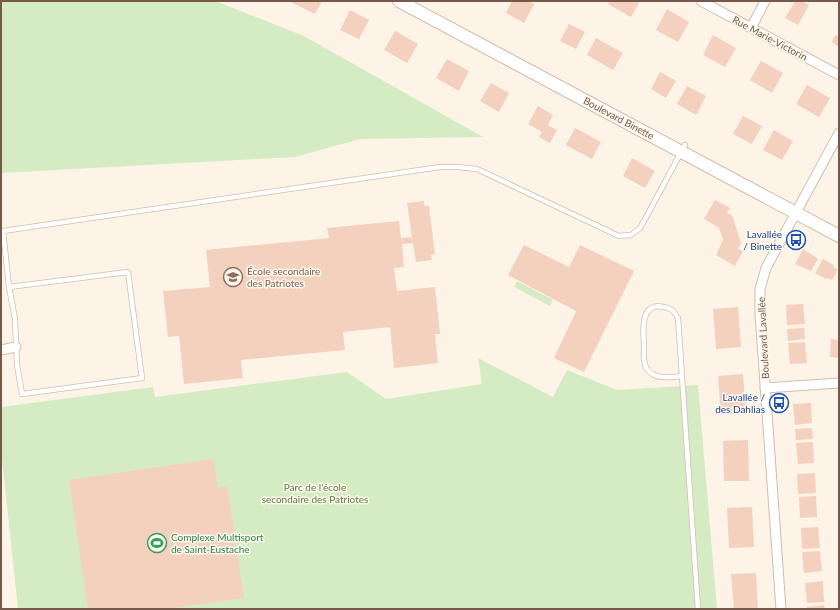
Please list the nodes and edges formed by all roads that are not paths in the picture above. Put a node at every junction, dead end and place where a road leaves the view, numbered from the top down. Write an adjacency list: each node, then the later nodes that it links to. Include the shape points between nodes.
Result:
1 (399, 1): 8 (street, Boulevard Binette)
2 (415, 1): 8 (street, Boulevard Binette)
3 (701, 1): 5 (street, Rue Marie-Victorin)
4 (765, 1): 5 (street)
5 (751, 28): 6 (street, Rue Marie-Victorin)
6 (839, 75)
7 (839, 133): 9 (street, Boulevard Lavallée)
8 (683, 148): 9 (street, Boulevard Binette); 12 (lane, via 640,228 631,235 619,236 477,170 440,167 2,230)
9 (798, 210): 10 (street, Boulevard Binette); 11 (street, Boulevard Binette); 17 (street, Boulevard Lavallée, via 768,264 760,289)
10 (839, 227)
11 (839, 236)
12 (9, 287): 13 (lane, via 15,319); 13 (lane, via 128,272 142,378 22,394)
13 (16, 347): 14 (street)
14 (1, 350)
15 (682, 376): 15 (lane, via 678,318 669,308 654,307 644,316 642,324 645,364 648,371 659,377); 18 (lane)
16 (839, 383): 17 (street)
17 (765, 388): 19 (street, Boulevard Lavallée)
18 (698, 609)
19 (781, 609)

